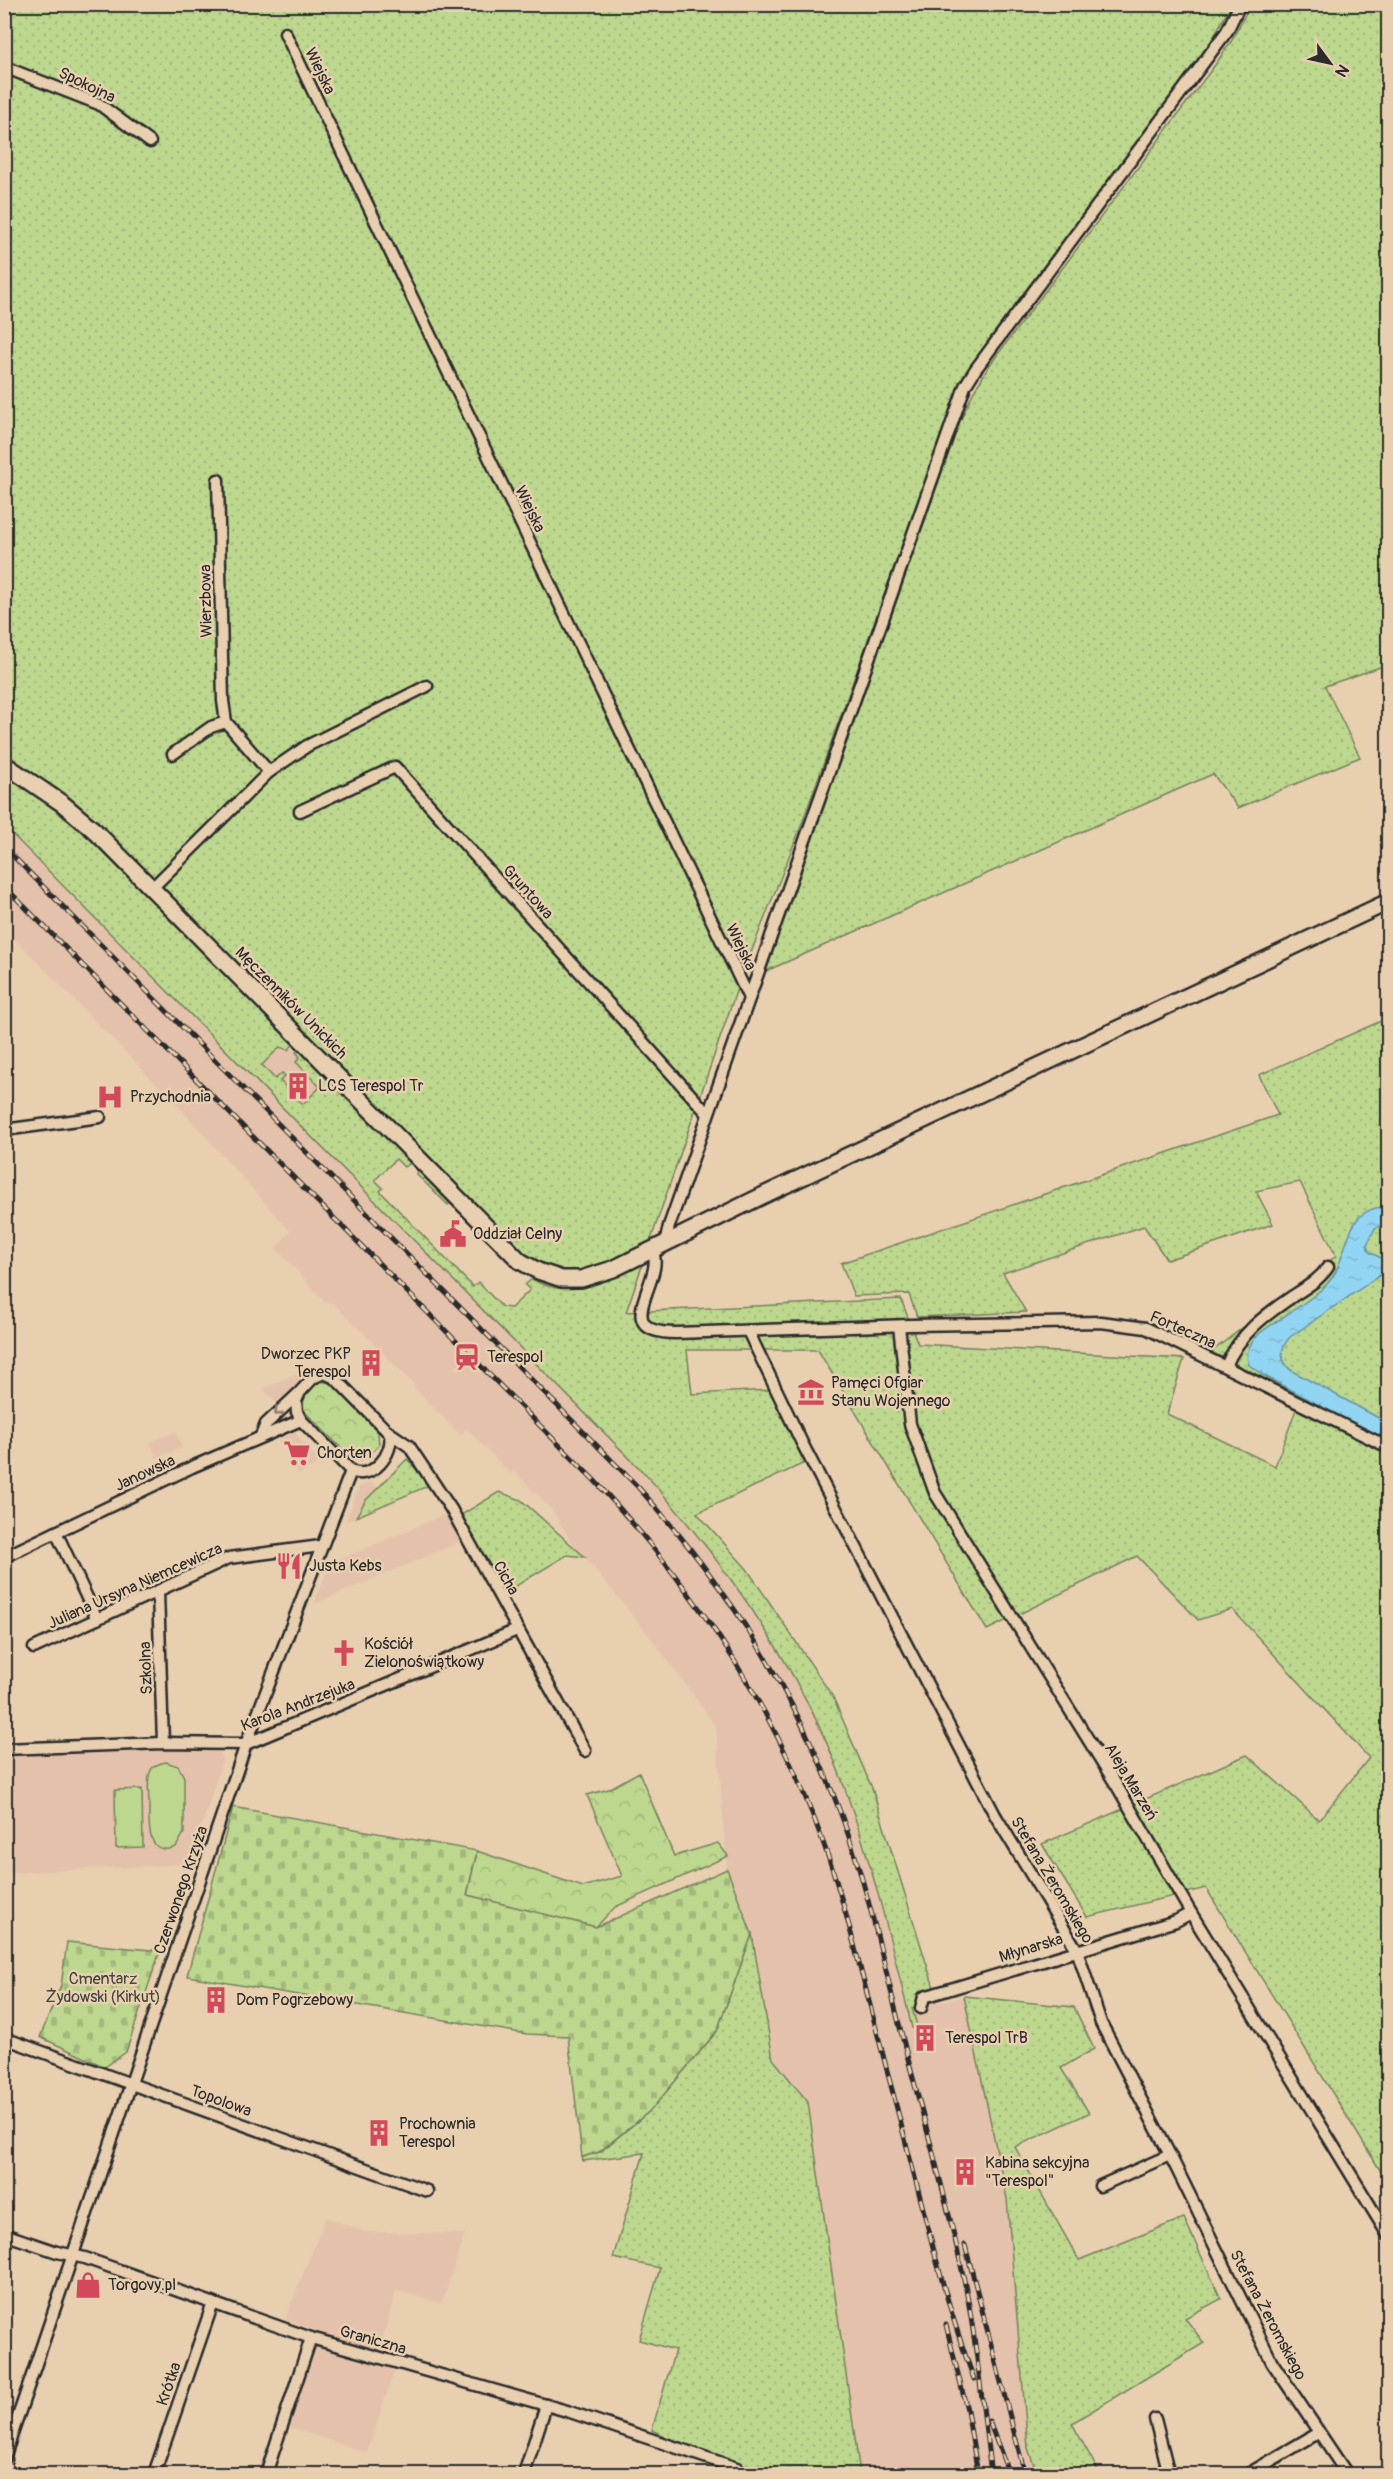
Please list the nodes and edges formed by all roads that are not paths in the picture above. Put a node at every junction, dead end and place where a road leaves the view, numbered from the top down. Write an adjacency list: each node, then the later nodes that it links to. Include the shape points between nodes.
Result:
1 (1240, 4): 14 (street, via 1227,32 965,386)
2 (285, 33): 14 (street, Wiejska)
3 (4, 67): 4 (street, Spokojna, via 99,105)
4 (150, 142)
5 (218, 480): 7 (street, Wierzbowa)
6 (427, 686): 10 (street, via 307,746)
7 (226, 722): 8 (street, via 211,726); 10 (street)
8 (173, 753)
9 (4, 764): 12 (main road, Męczenników Unickich, via 74,812)
10 (269, 772): 12 (street)
11 (300, 811): 15 (street, Gruntowa, via 395,767)
12 (152, 888): 19 (main road, Męczenników Unickich, via 520,1261 551,1277 581,1279)
13 (1389, 902): 18 (main road, Męczenników Unickich)
14 (749, 998): 15 (street)
15 (708, 1114): 18 (street, via 669,1226)
16 (100, 1117): 17 (street)
17 (4, 1130)
18 (670, 1241): 19 (main road, Męczenników Unickich)
19 (649, 1251): 22 (street, Forteczna, via 656,1261 640,1313 647,1326 666,1333)
20 (1328, 1267): 23 (street, via 1320,1278 1266,1315 1242,1338)
21 (905, 1326): 22 (street, Forteczna); 23 (street, Forteczna, via 1101,1322 1146,1328); 41 (street, Aleja Marzeń, via 910,1424 935,1493)
22 (748, 1331): 42 (street, Stefana Żeromskiego, via 995,1815)
23 (1226, 1366): 28 (street, Forteczna)
24 (300, 1392): 25 (street, via 296,1406); 26 (street, Cicha, via 317,1376 332,1376); 27 (street, Cicha, one-way to 27, via 268,1422)
25 (301, 1420): 27 (street, Janowska); 29 (street)
26 (387, 1431): 29 (street, via 391,1443 385,1457 366,1473); 35 (street, Cicha, via 409,1446 421,1461)
27 (261, 1436): 30 (street, Janowska)
28 (1389, 1447)
29 (351, 1472): 31 (street, Czerwonego Krzyża)
30 (56, 1532): 32 (street, Janowska); 34 (street)
31 (321, 1546): 33 (street, Juliana Ursyna Niemcewicza, via 229,1558); 38 (street, Czerwonego Krzyża)
32 (4, 1557)
33 (158, 1592): 34 (street, Juliana Ursyna Niemcewicza); 37 (street, Szkolna)
34 (97, 1619): 36 (street, Juliana Ursyna Niemcewicza)
35 (517, 1630): 38 (street, Karola Andrzejuka); 40 (street, Cicha)
36 (34, 1648)
37 (163, 1743): 38 (street, Karola Andrzejuka); 39 (street, Karola Andrzejuka)
38 (246, 1744): 45 (street, Czerwonego Krzyża)
39 (4, 1749)
40 (585, 1751)
41 (1191, 1913): 42 (street, Młynarska); 50 (street, Aleja Marzeń)
42 (1077, 1950): 43 (street, Młynarska, via 924,1997); 46 (street, Stefana Żeromskiego, via 1101,2024)
43 (921, 2008)
44 (4, 2038): 45 (street, Topolowa)
45 (131, 2085): 48 (street, Topolowa); 51 (street, Czerwonego Krzyża)
46 (1170, 2155): 47 (street); 56 (street, Stefana Żeromskiego, via 1272,2362)
47 (1100, 2186)
48 (427, 2191)
49 (4, 2234): 51 (street, Graniczna)
50 (1389, 2235)
51 (73, 2256): 52 (street, Graniczna); 57 (street, Czerwonego Krzyża)
52 (213, 2303): 53 (street, Graniczna); 59 (street, Krótka)
53 (311, 2338): 54 (street, Graniczna); 60 (street)
54 (546, 2405): 58 (street, Graniczna); 61 (street)
55 (1155, 2419): 62 (street)
56 (1318, 2433): 63 (street); 64 (street, Stefana Żeromskiego)
57 (4, 2458)
58 (737, 2468)
59 (154, 2475)
60 (266, 2475)
61 (524, 2475)
62 (1169, 2475)
63 (1248, 2475)
64 (1347, 2475)

